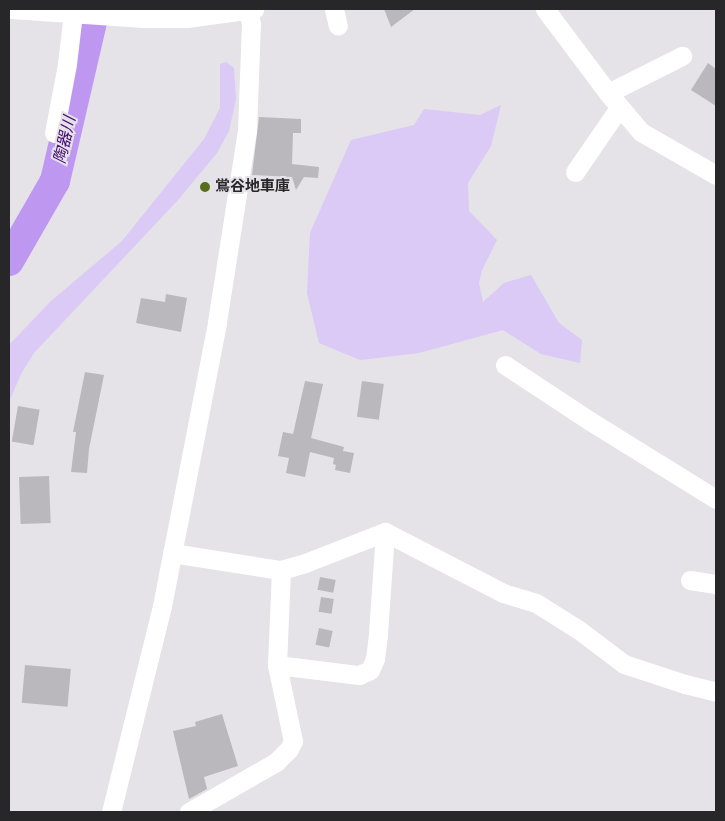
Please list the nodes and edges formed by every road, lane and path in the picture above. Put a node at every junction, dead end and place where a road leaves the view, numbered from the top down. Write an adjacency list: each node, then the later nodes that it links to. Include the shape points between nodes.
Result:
1 (11, 9): 4 (street)
2 (250, 9): 4 (street, via 186,18); 13 (street, via 247,131 217,322)
3 (545, 9): 6 (street)
4 (81, 12): 7 (street)
5 (682, 56): 6 (street)
6 (614, 101): 8 (street); 9 (street, via 640,132)
7 (54, 133)
8 (575, 172)
9 (716, 175)
10 (505, 365): 11 (street)
11 (716, 499)
12 (385, 532): 14 (street); 17 (street, via 378,633 375,659 370,670 360,675); 18 (street, via 503,593 536,604 580,630 624,664)
13 (172, 553): 14 (street); 19 (street)
14 (281, 570): 17 (street)
15 (690, 580): 16 (street)
16 (716, 584)
17 (278, 665): 20 (street, via 293,740 289,750 276,762)
18 (716, 692)
19 (111, 812)
20 (189, 812)

